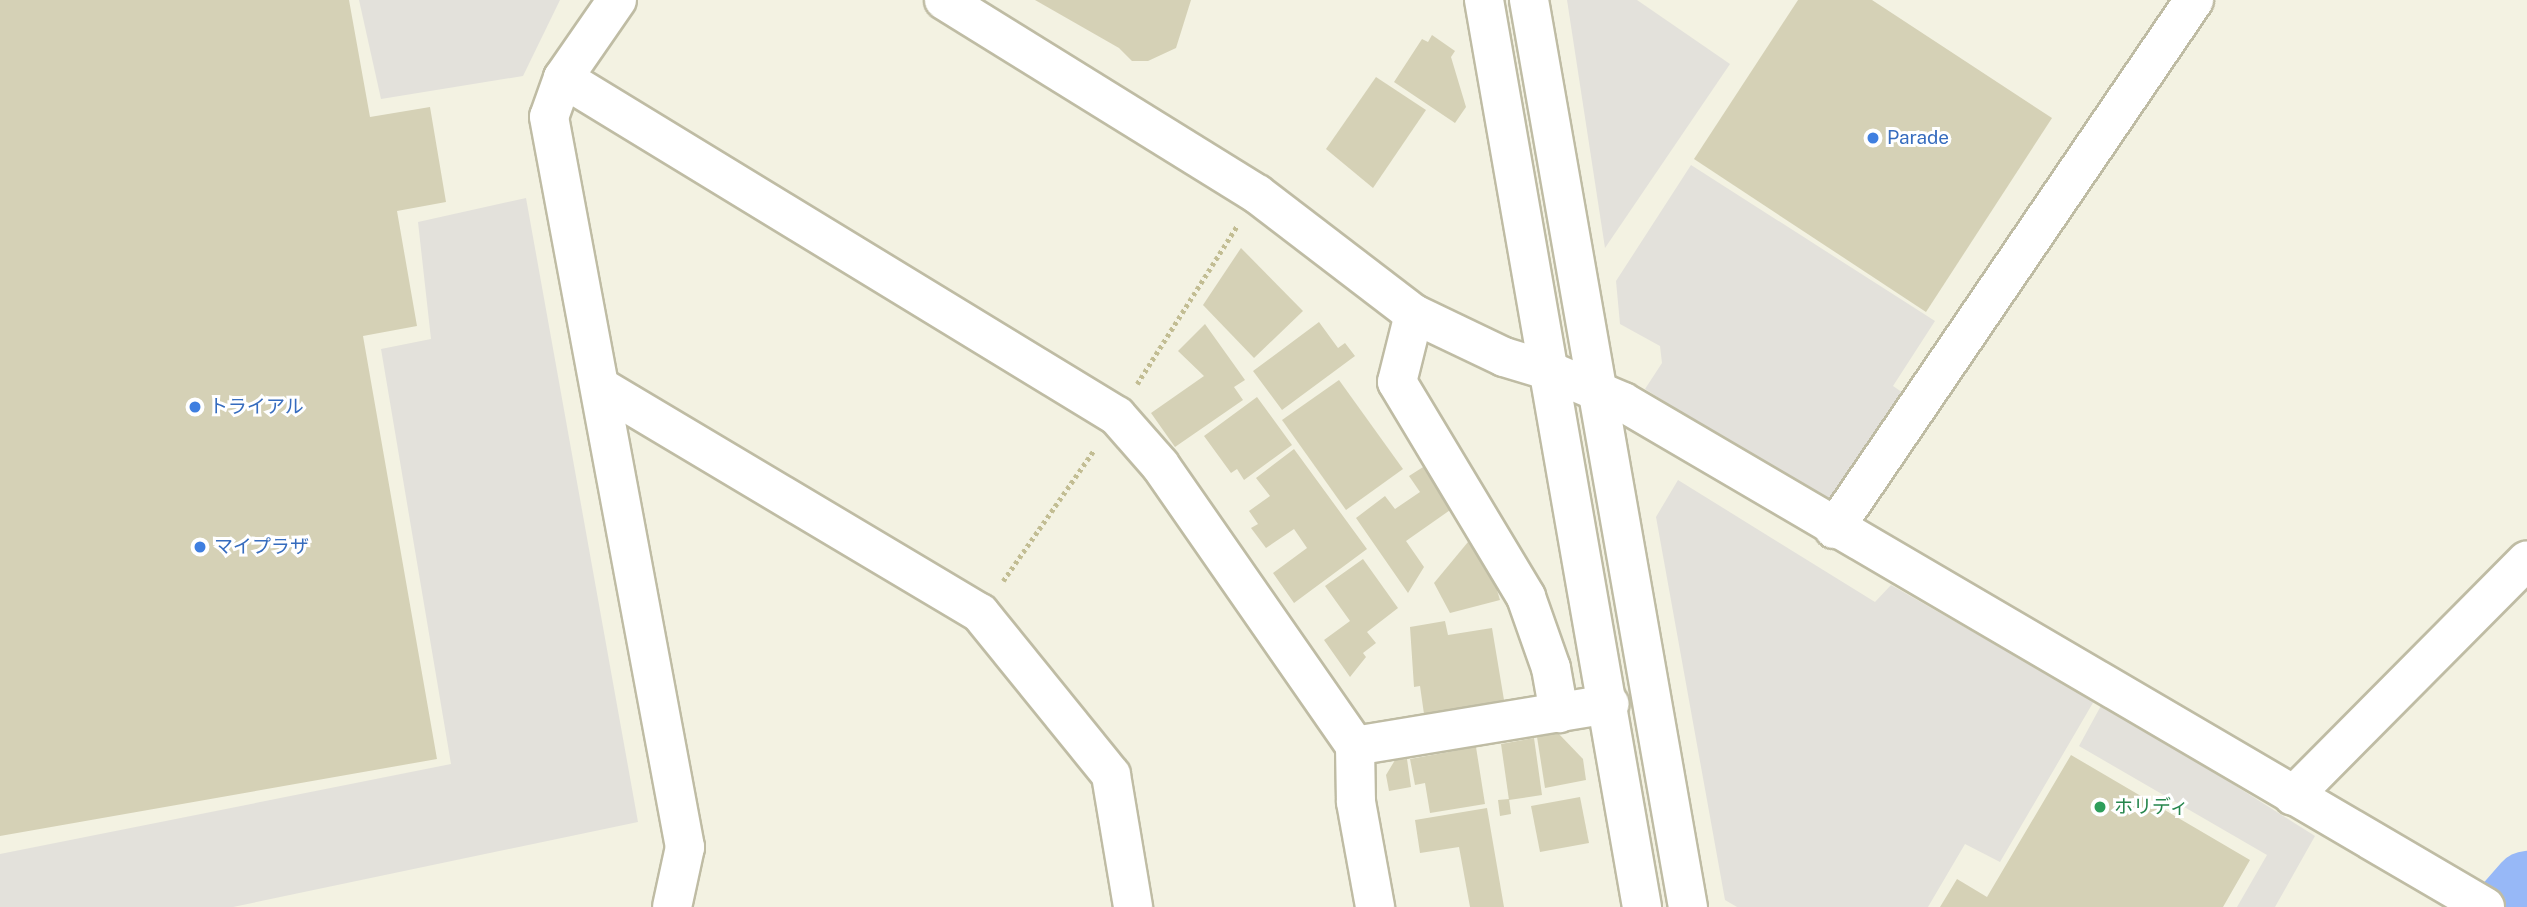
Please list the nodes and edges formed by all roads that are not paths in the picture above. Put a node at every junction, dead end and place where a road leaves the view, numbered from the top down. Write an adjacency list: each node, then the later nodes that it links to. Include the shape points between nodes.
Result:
1 (617, 0): 6 (street)
2 (944, 0): 7 (street, via 1257,194)
3 (1484, 0): 8 (street)
4 (1529, 0): 10 (street)
5 (2194, 0): 11 (street)
6 (563, 78): 9 (street, via 549,117); 15 (street, via 1117,416 1160,466)
7 (1414, 314): 8 (street, via 1504,357); 14 (street, via 1397,382 1526,597 1551,667)
8 (1547, 370): 10 (street); 13 (street)
9 (604, 389): 17 (street, via 685,847); 18 (street, via 980,613 1111,775)
10 (1597, 393): 11 (street, via 1623,402); 21 (street)
11 (1834, 529): 16 (street)
12 (2527, 560): 16 (street)
13 (1610, 704): 14 (street); 20 (street)
14 (1559, 713): 15 (street)
15 (1355, 746): 19 (street, via 1356,802)
16 (2293, 796): 22 (street)
17 (672, 907)
18 (1133, 907)
19 (1375, 907)
20 (1642, 907)
21 (1688, 907)
22 (2485, 907)

